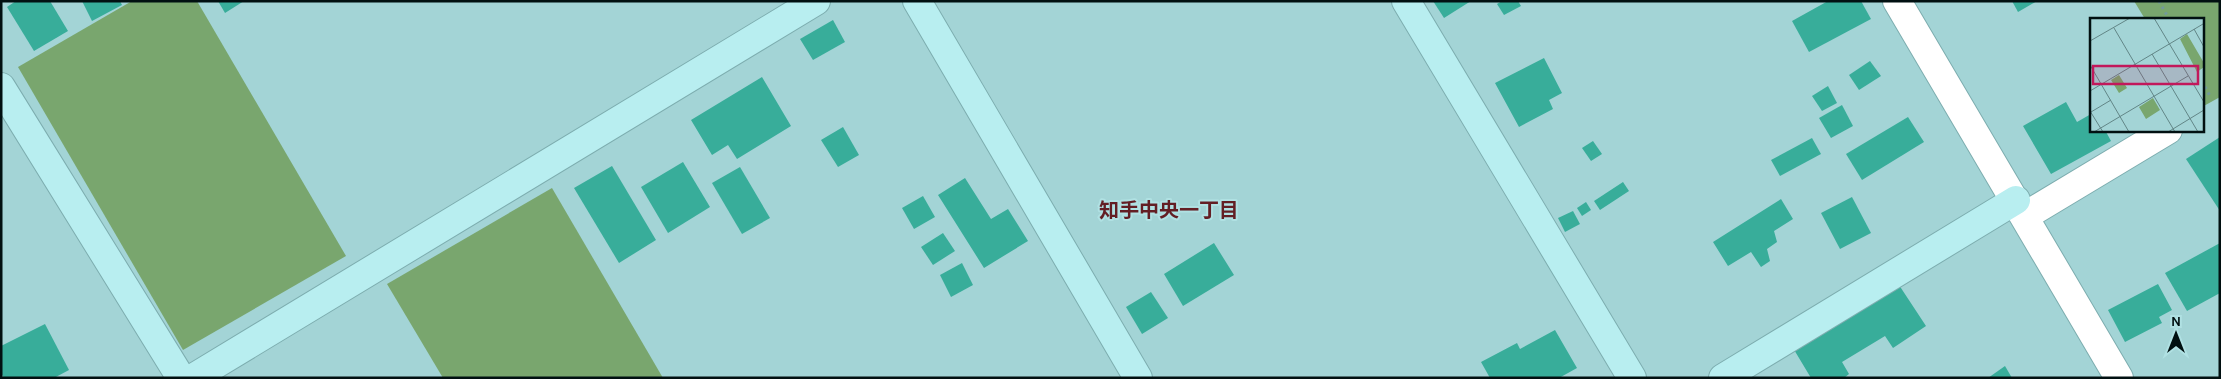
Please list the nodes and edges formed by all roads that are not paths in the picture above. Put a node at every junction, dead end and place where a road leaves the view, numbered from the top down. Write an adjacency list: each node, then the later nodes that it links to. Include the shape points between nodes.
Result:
1 (816, 1): 9 (street)
2 (917, 1): 10 (street)
3 (1406, 1): 11 (street)
4 (1897, 1): 7 (street)
5 (1, 87): 8 (street)
6 (2166, 131): 7 (street)
7 (2021, 208): 12 (street); 13 (street)
8 (181, 378)
9 (193, 378)
10 (1138, 378)
11 (1632, 378)
12 (1723, 378)
13 (2119, 378)

